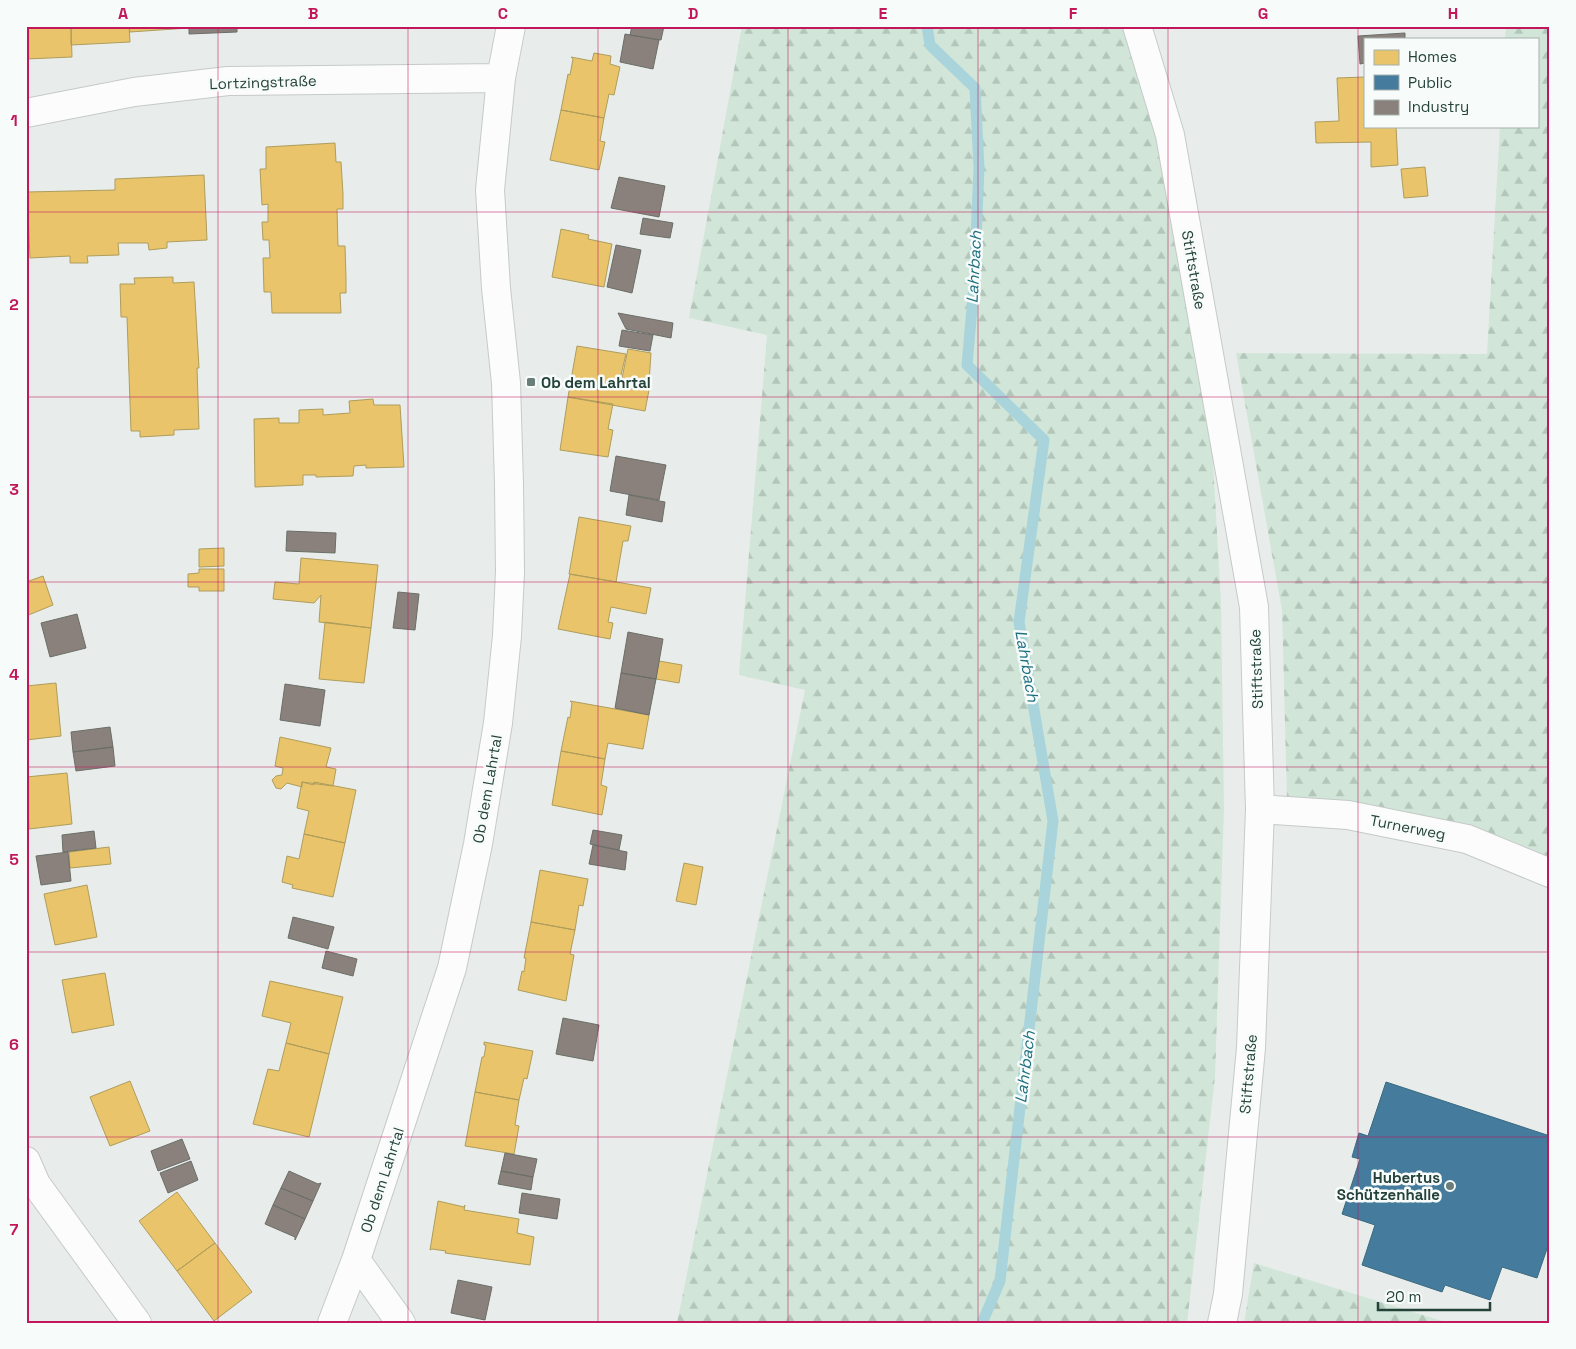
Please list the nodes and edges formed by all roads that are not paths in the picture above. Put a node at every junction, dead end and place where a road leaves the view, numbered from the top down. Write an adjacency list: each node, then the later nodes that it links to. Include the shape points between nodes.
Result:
1 (511, 26): 3 (street, Ob dem Lahrtal)
2 (1137, 26): 5 (street, Stiftstraße, via 1170,134 1254,607)
3 (502, 78): 4 (street, Lortzingstraße, via 228,81 134,92); 8 (street, Ob dem Lahrtal, via 490,190 506,383 510,572 498,723 478,844 452,968)
4 (26, 113)
5 (1260, 809): 6 (street, Turnerweg, via 1348,815 1467,839); 12 (street, Stiftstraße, via 1251,1048 1228,1294)
6 (1550, 873)
7 (26, 1161): 9 (street, via 36,1184)
8 (356, 1260): 10 (street, Ob dem Lahrtal); 11 (street)
9 (137, 1323)
10 (332, 1323)
11 (401, 1323)
12 (1222, 1323)

